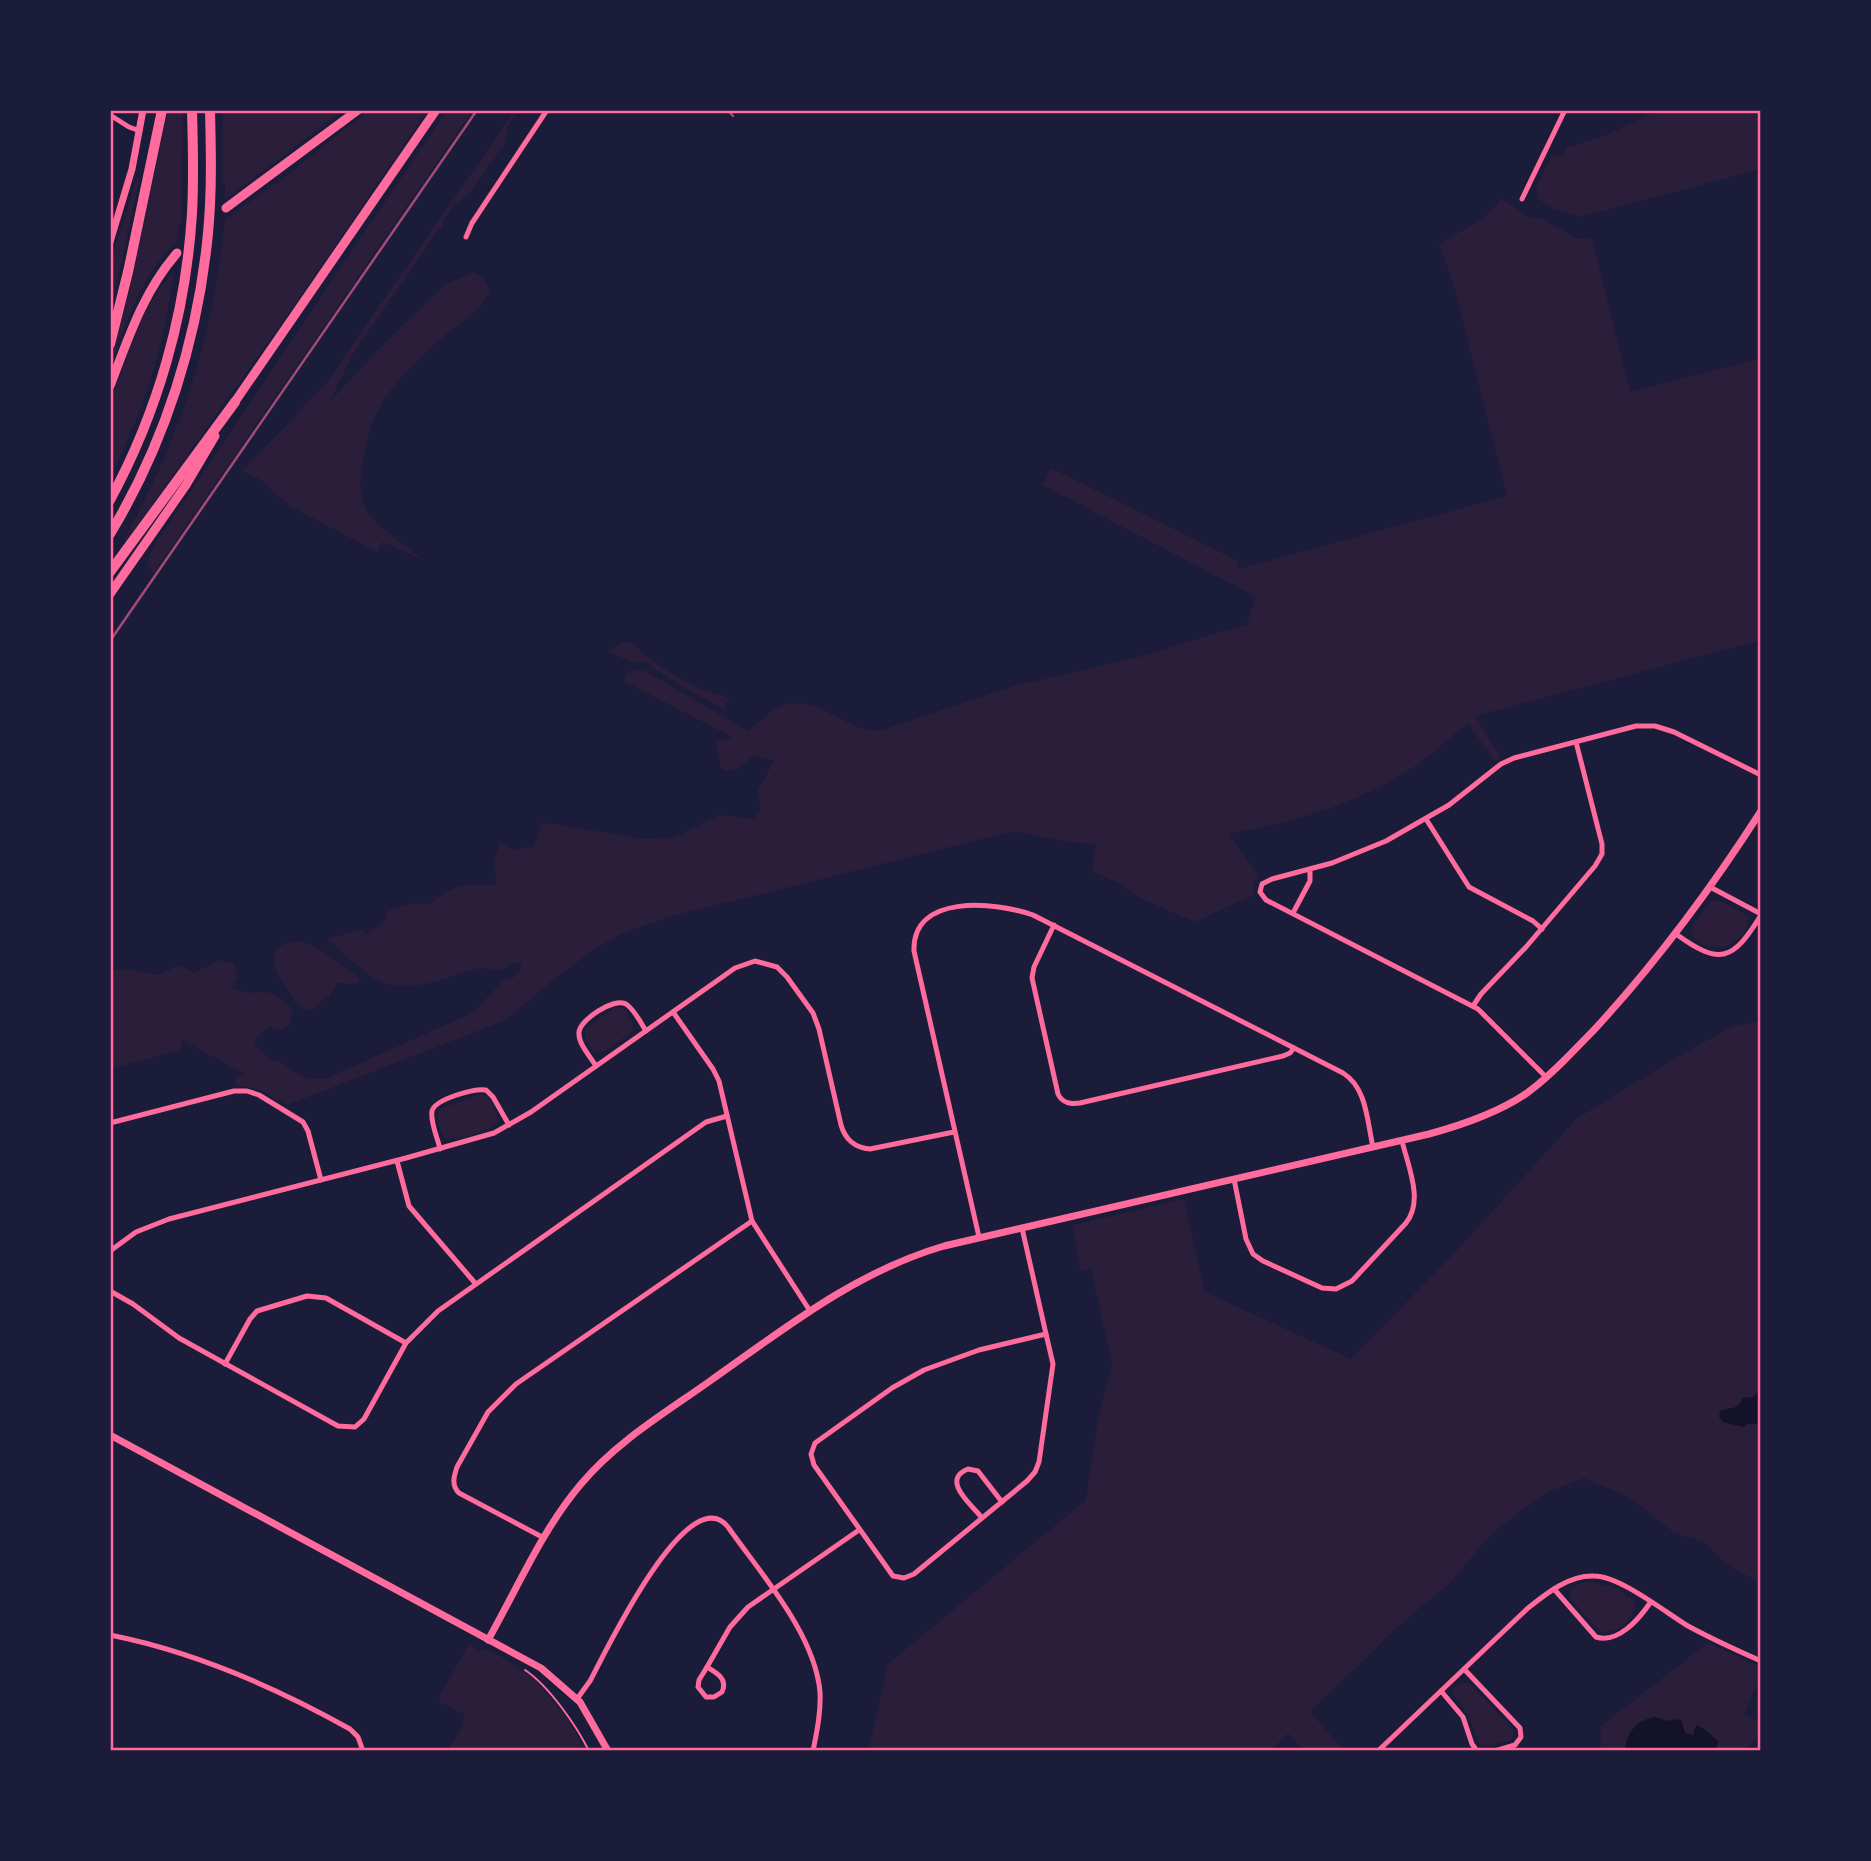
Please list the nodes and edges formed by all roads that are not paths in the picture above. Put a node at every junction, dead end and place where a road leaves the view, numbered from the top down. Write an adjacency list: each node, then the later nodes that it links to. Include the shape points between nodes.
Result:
1 (143, 110): 10 (street)
2 (162, 110): 16 (highway)
3 (192, 110): 19 (highway, via 192,214 176,328 149,414)
4 (210, 110): 20 (highway, via 208,231 192,335 152,453)
5 (358, 110): 12 (main road)
6 (436, 110): 18 (main road)
7 (547, 110): 13 (street)
8 (1566, 110): 11 (street)
9 (110, 115): 10 (street)
10 (139, 131): 14 (street)
11 (1522, 199)
12 (226, 208)
13 (466, 237)
14 (110, 242)
15 (177, 253): 17 (main road, via 142,304)
16 (110, 344)
17 (110, 386)
18 (234, 402): 21 (highway); 22 (main road, via 186,485)
19 (110, 500)
20 (110, 534)
21 (110, 572)
22 (110, 594)
23 (1576, 742): 24 (street, via 1636,726 1655,726); 26 (street, via 1507,761); 32 (street, via 1602,854)
24 (1761, 775)
25 (1761, 811): 28 (street)
26 (1426, 819): 27 (street, via 1371,848); 32 (street, via 1469,887)
27 (1310, 870): 29 (street, via 1310,881); 29 (street, via 1266,881 1260,888 1266,900)
28 (1710, 887): 30 (street); 33 (street)
29 (1293, 913): 34 (street)
30 (1761, 915): 33 (street, via 1740,946 1724,953 1699,950)
31 (1054, 925): 37 (street); 37 (street, via 1032,978 1063,1101 1074,1104 1107,1097 1283,1056); 43 (street, via 1012,908 986,905 938,912 919,928 915,959)
32 (1542, 929): 34 (street)
33 (1676, 934): 39 (street, via 1611,1011)
34 (1473, 1006): 39 (street)
35 (673, 1012): 36 (street); 40 (street, via 713,1069); 43 (street, via 744,964 772,964 788,976 816,1017 841,1125 850,1140 870,1149)
36 (646, 1031): 38 (street); 38 (street, via 627,1005 608,1005 579,1031)
37 (1294, 1048): 45 (street, via 1355,1082)
38 (596, 1066): 42 (street)
39 (1546, 1077): 44 (street, via 1494,1111)
40 (727, 1116): 50 (street); 54 (street, via 706,1122)
41 (110, 1123): 48 (street, via 247,1091 303,1122)
42 (509, 1125): 46 (street); 46 (street, via 486,1090 441,1101 432,1113)
43 (954, 1132): 52 (street)
44 (1402, 1141): 45 (street); 49 (street, via 1414,1195 1413,1213 1352,1281 1336,1289 1322,1288 1254,1254 1246,1239)
45 (1373, 1147): 49 (street)
46 (440, 1149): 47 (street)
47 (397, 1161): 48 (street); 54 (street, via 409,1206)
48 (321, 1180): 53 (street, via 160,1222)
49 (1234, 1180): 51 (street)
50 (752, 1222): 56 (street); 64 (street, via 516,1384 488,1412 457,1467 454,1486 459,1493)
51 (1022, 1228): 52 (street); 57 (street)
52 (979, 1237): 56 (street, via 886,1267)
53 (110, 1251)
54 (475, 1283): 58 (street)
55 (110, 1291): 59 (street)
56 (810, 1311): 64 (street, via 611,1453 573,1493)
57 (1046, 1334): 61 (street, via 1053,1364 1039,1462 1032,1476); 63 (street, via 979,1350 924,1370 819,1438 811,1454 814,1465)
58 (406, 1343): 59 (street, via 326,1298 307,1296 257,1311); 59 (street, via 364,1419 351,1428 338,1426)
59 (225, 1364)
60 (110, 1435): 69 (street)
61 (1002, 1502): 62 (street); 62 (street, via 978,1471 959,1473 958,1489)
62 (982, 1518): 63 (street, via 904,1578 889,1573)
63 (859, 1530): 66 (street)
64 (544, 1538): 69 (street)
65 (1554, 1589): 67 (street, via 1572,1579 1596,1576 1618,1582); 67 (street, via 1603,1639 1622,1632); 72 (street)
66 (772, 1590): 71 (street, via 736,1620); 74 (street, via 725,1523 715,1518 701,1521 674,1543 650,1573); 77 (street, via 801,1633 817,1671 820,1700)
67 (1650, 1603): 70 (street)
68 (110, 1635): 75 (street, via 192,1657 273,1688 351,1729)
69 (488, 1640): 74 (street, via 548,1672)
70 (1761, 1661)
71 (707, 1667): 71 (street, via 698,1687 706,1697 714,1697 724,1684)
72 (1464, 1669): 73 (street); 80 (street, via 1520,1728 1515,1745)
73 (1441, 1691): 78 (street); 79 (street, via 1463,1717)
74 (577, 1699): 76 (street)
75 (363, 1751)
76 (608, 1751)
77 (813, 1751)
78 (1378, 1751)
79 (1477, 1751)
80 (1495, 1751)

